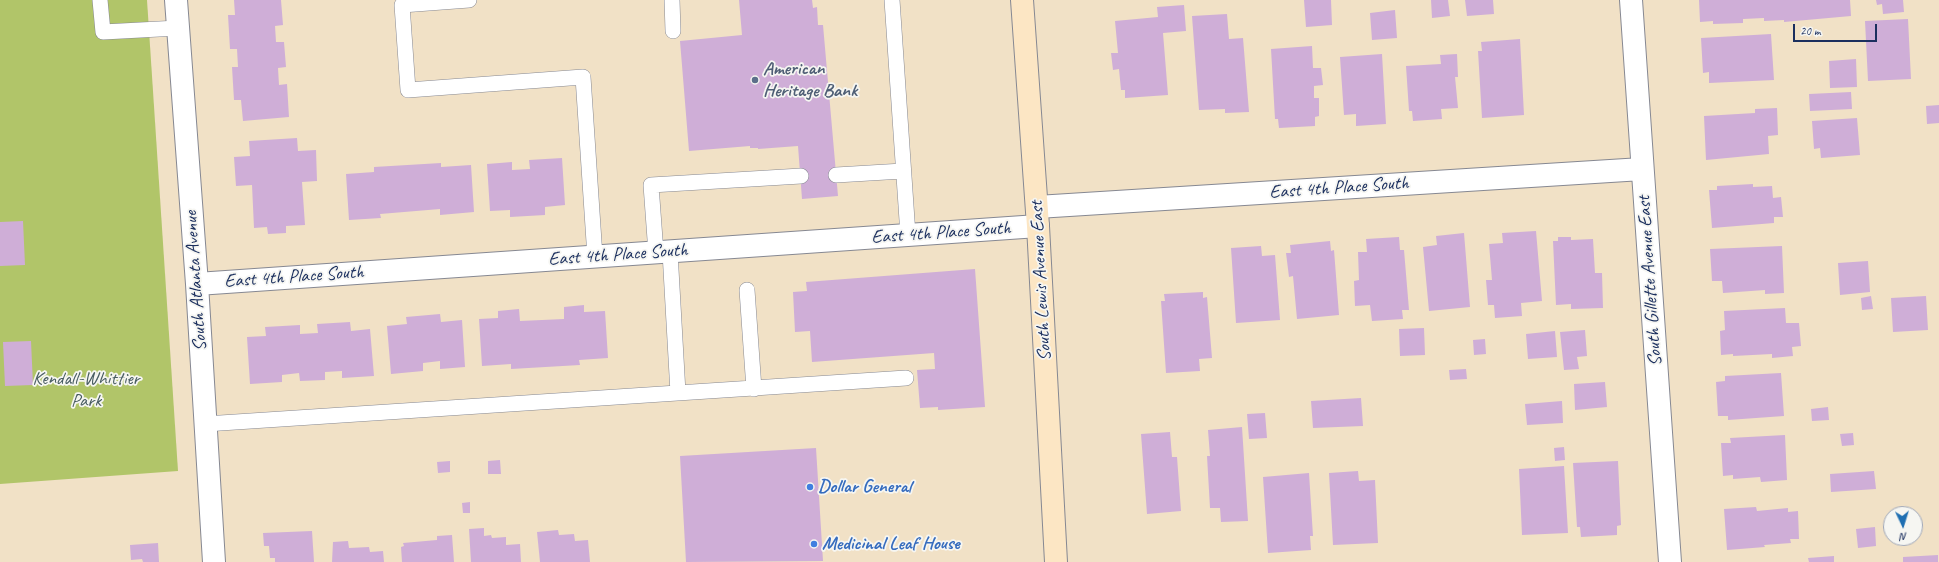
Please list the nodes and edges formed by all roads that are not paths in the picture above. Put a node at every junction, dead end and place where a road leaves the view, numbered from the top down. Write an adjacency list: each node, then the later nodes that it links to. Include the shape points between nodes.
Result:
1 (100, 0): 8 (lane, via 103,32)
2 (176, 0): 8 (street, South Atlanta Avenue)
3 (468, 0): 17 (lane, via 402,5 408,90 582,77)
4 (672, 0): 9 (lane)
5 (892, 0): 11 (lane)
6 (1022, 0): 14 (main road, South Lewis Avenue East)
7 (1631, 0): 10 (street, South Gillette Avenue East)
8 (178, 28): 18 (street, South Atlanta Avenue)
9 (673, 31)
10 (1642, 169): 14 (street, East 4th Place South, via 1154,200); 26 (street, South Gillette Avenue East)
11 (903, 171): 12 (lane); 15 (lane)
12 (836, 175)
13 (801, 176): 16 (lane, via 651,185)
14 (1037, 217): 15 (street, East 4th Place South); 25 (main road, South Lewis Avenue East)
15 (908, 235): 16 (street, East 4th Place South)
16 (663, 252): 17 (street, East 4th Place South); 22 (lane)
17 (596, 257): 18 (street, East 4th Place South)
18 (197, 284): 23 (street, South Atlanta Avenue)
19 (747, 290): 21 (lane)
20 (906, 378): 21 (lane)
21 (754, 389): 22 (lane)
22 (678, 393): 23 (lane)
23 (206, 424): 24 (street, South Atlanta Avenue)
24 (214, 562)
25 (1056, 562)
26 (1670, 562)

